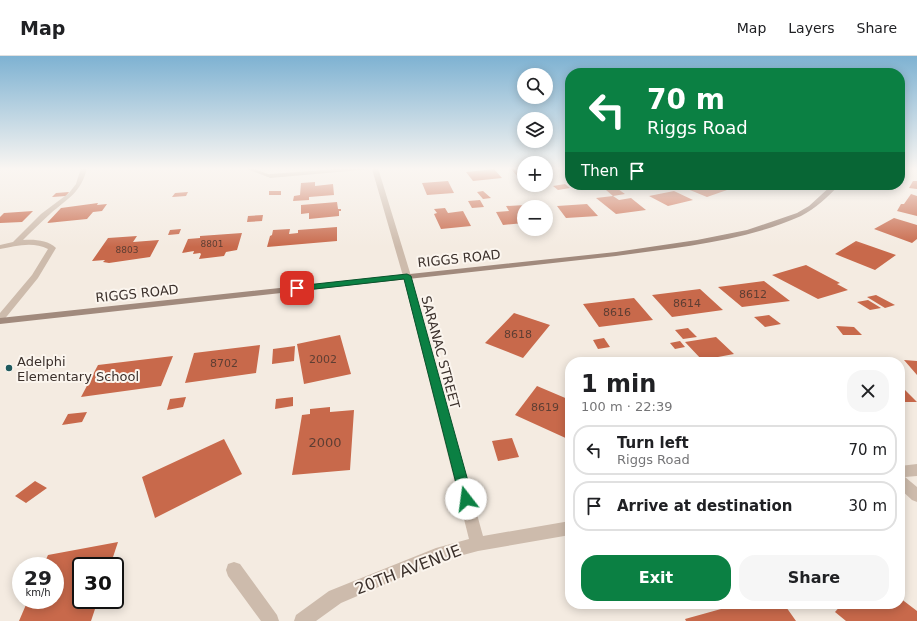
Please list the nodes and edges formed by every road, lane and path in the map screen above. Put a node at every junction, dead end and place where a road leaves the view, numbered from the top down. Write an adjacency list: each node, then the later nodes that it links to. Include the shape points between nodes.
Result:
1 (72, 194): 4 (street, via 50,211)
2 (383, 194): 6 (street, SARANAC STREET)
3 (825, 194): 6 (main road, RIGGS ROAD, via 799,214 749,232 616,254)
4 (16, 243): 5 (street); 7 (street, via 46,243 52,248 36,276)
5 (0, 247)
6 (407, 276): 7 (main road, RIGGS ROAD); 13 (street, SARANAC STREET)
7 (0, 320)
8 (917, 470): 9 (street)
9 (905, 471)
10 (905, 485): 11 (street)
11 (917, 496)
12 (565, 529): 13 (street, 20TH AVENUE)
13 (478, 544): 16 (street, 20TH AVENUE, via 436,555 335,597)
14 (234, 570): 15 (street)
15 (271, 621)
16 (302, 621)

